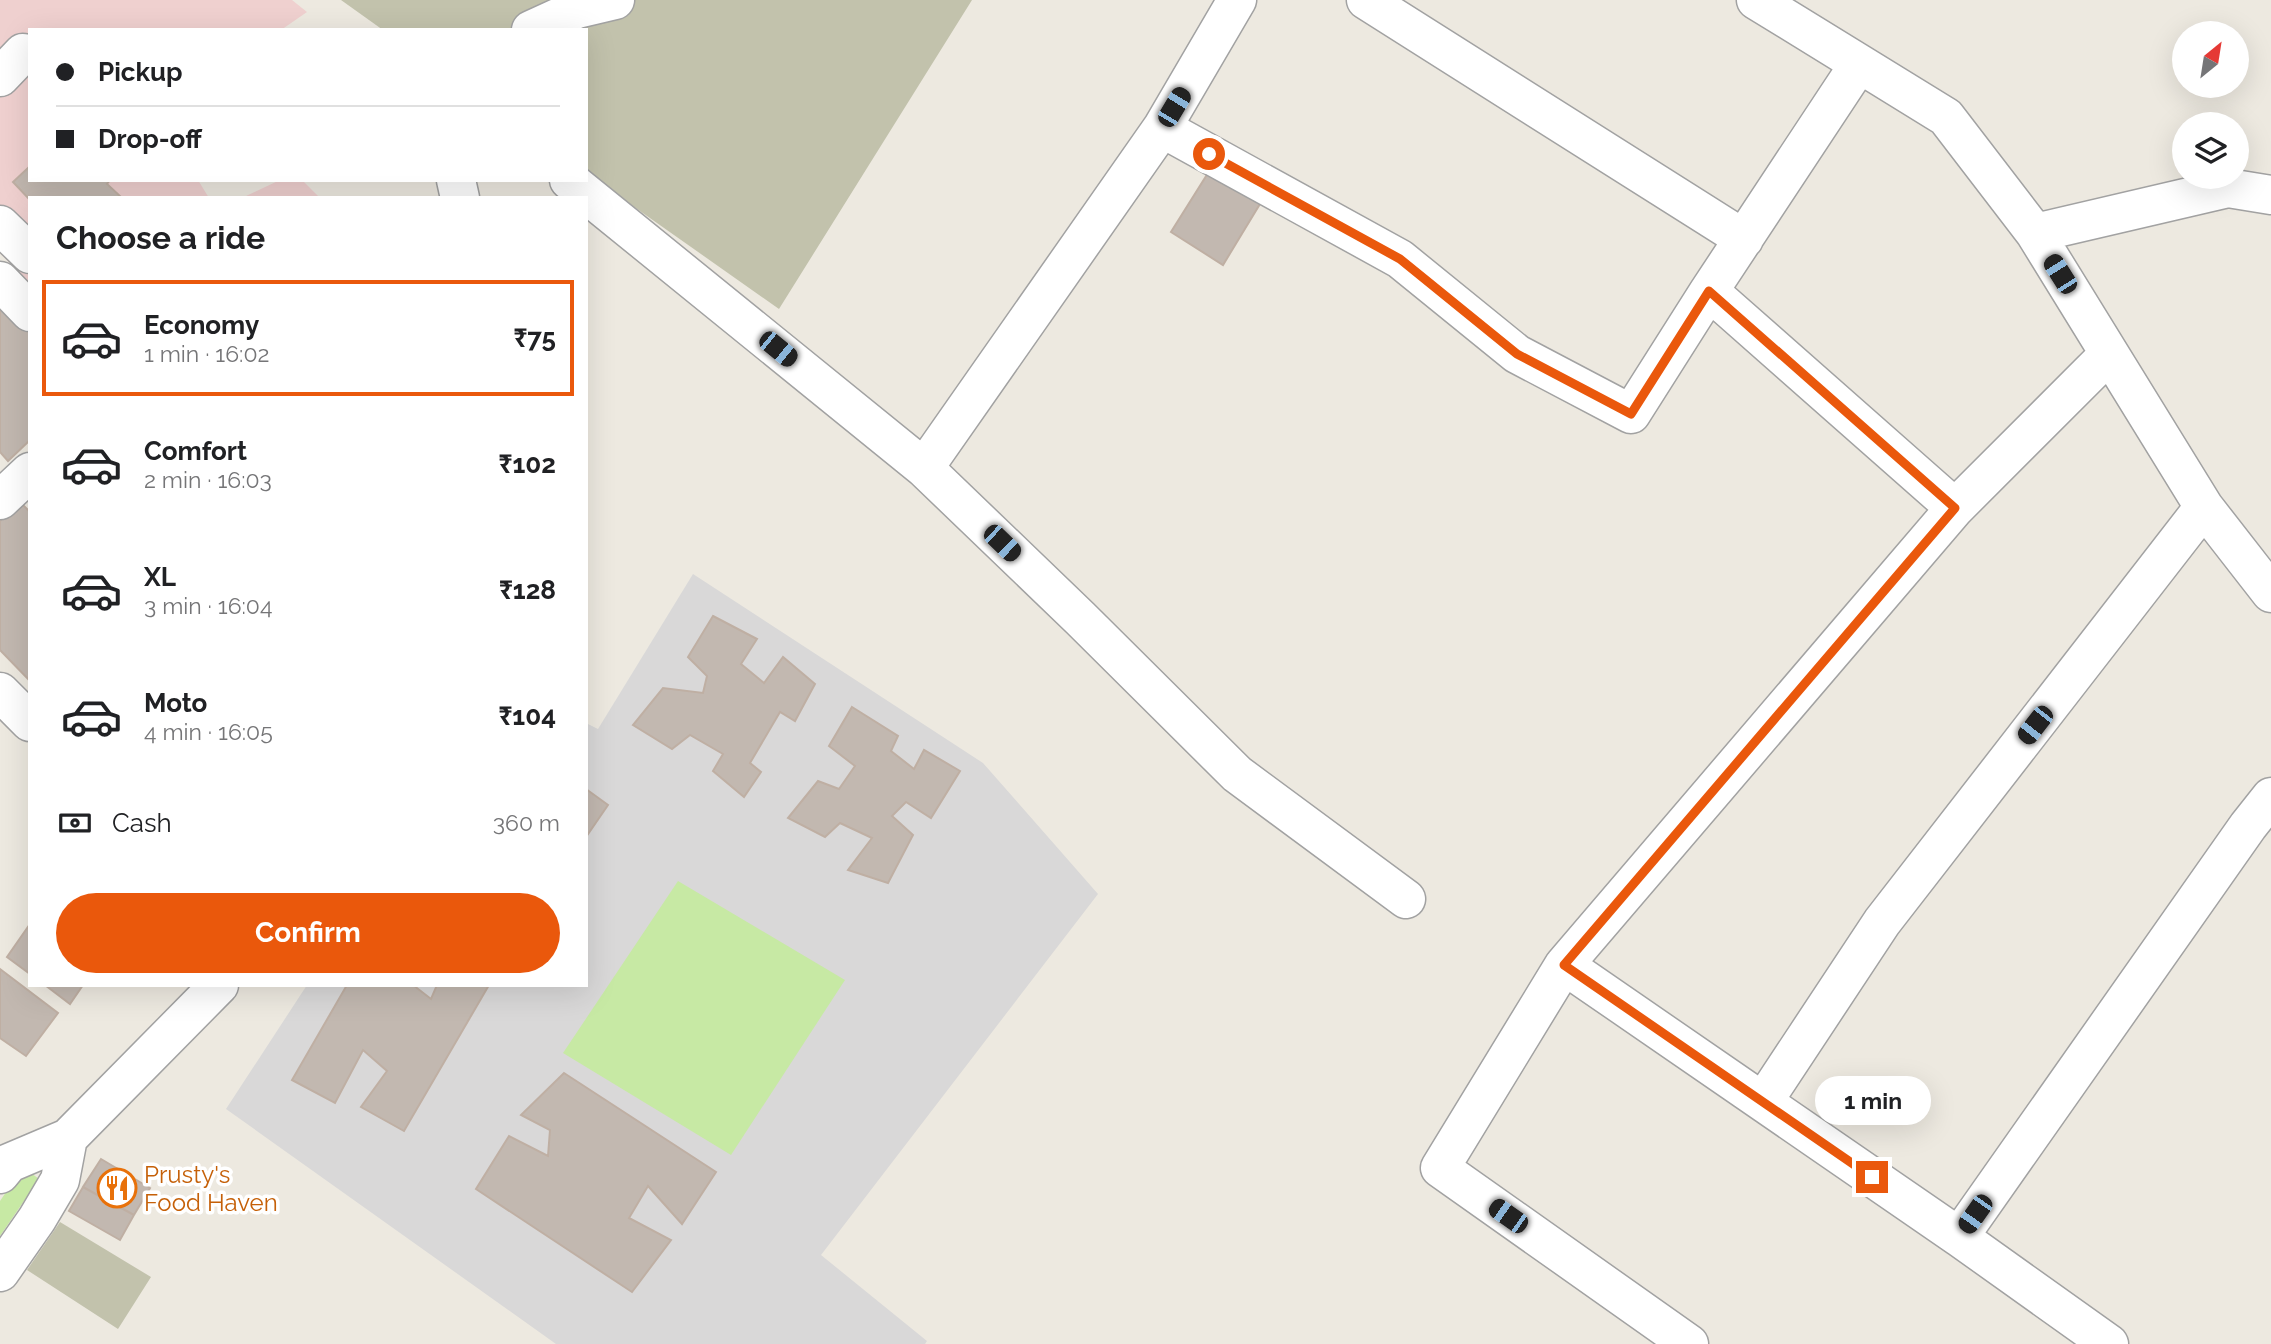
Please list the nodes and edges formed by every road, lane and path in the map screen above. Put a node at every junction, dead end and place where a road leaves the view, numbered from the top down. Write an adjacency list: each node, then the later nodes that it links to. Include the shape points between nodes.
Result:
1 (615, 0): 5 (street, via 577,9)
2 (1237, 0): 9 (street)
3 (1366, 0): 14 (street)
4 (1756, 0): 7 (street)
5 (535, 28)
6 (28, 54): 8 (street, via 23,53)
7 (1859, 64): 13 (street, via 1946,117); 14 (street)
8 (0, 77)
9 (1162, 128): 17 (street, via 1400,259 1517,354 1631,414); 20 (street)
10 (571, 182): 20 (street)
11 (2271, 195): 13 (street, via 2228,188)
12 (0, 225): 15 (street)
13 (2035, 233): 19 (street)
14 (1744, 239): 17 (street)
15 (28, 252)
16 (0, 281): 18 (street)
17 (1709, 291): 24 (street)
18 (28, 310)
19 (2109, 354): 23 (street); 24 (street)
20 (923, 468): 29 (street, via 1237,774)
21 (28, 473): 22 (street)
22 (0, 500)
23 (2204, 507): 25 (street); 32 (street, via 1882,922)
24 (1955, 508): 30 (street)
25 (2271, 593)
26 (0, 692): 27 (street)
27 (28, 720)
28 (2271, 797): 35 (street)
29 (1406, 899)
30 (1564, 965): 32 (street); 37 (street, via 1440,1168)
31 (217, 987): 33 (street)
32 (1763, 1102): 35 (street)
33 (68, 1138): 34 (street, via 9,1163); 36 (street, via 60,1180)
34 (0, 1174)
35 (1959, 1237): 38 (street)
36 (0, 1272)
37 (1689, 1344)
38 (2109, 1344)

